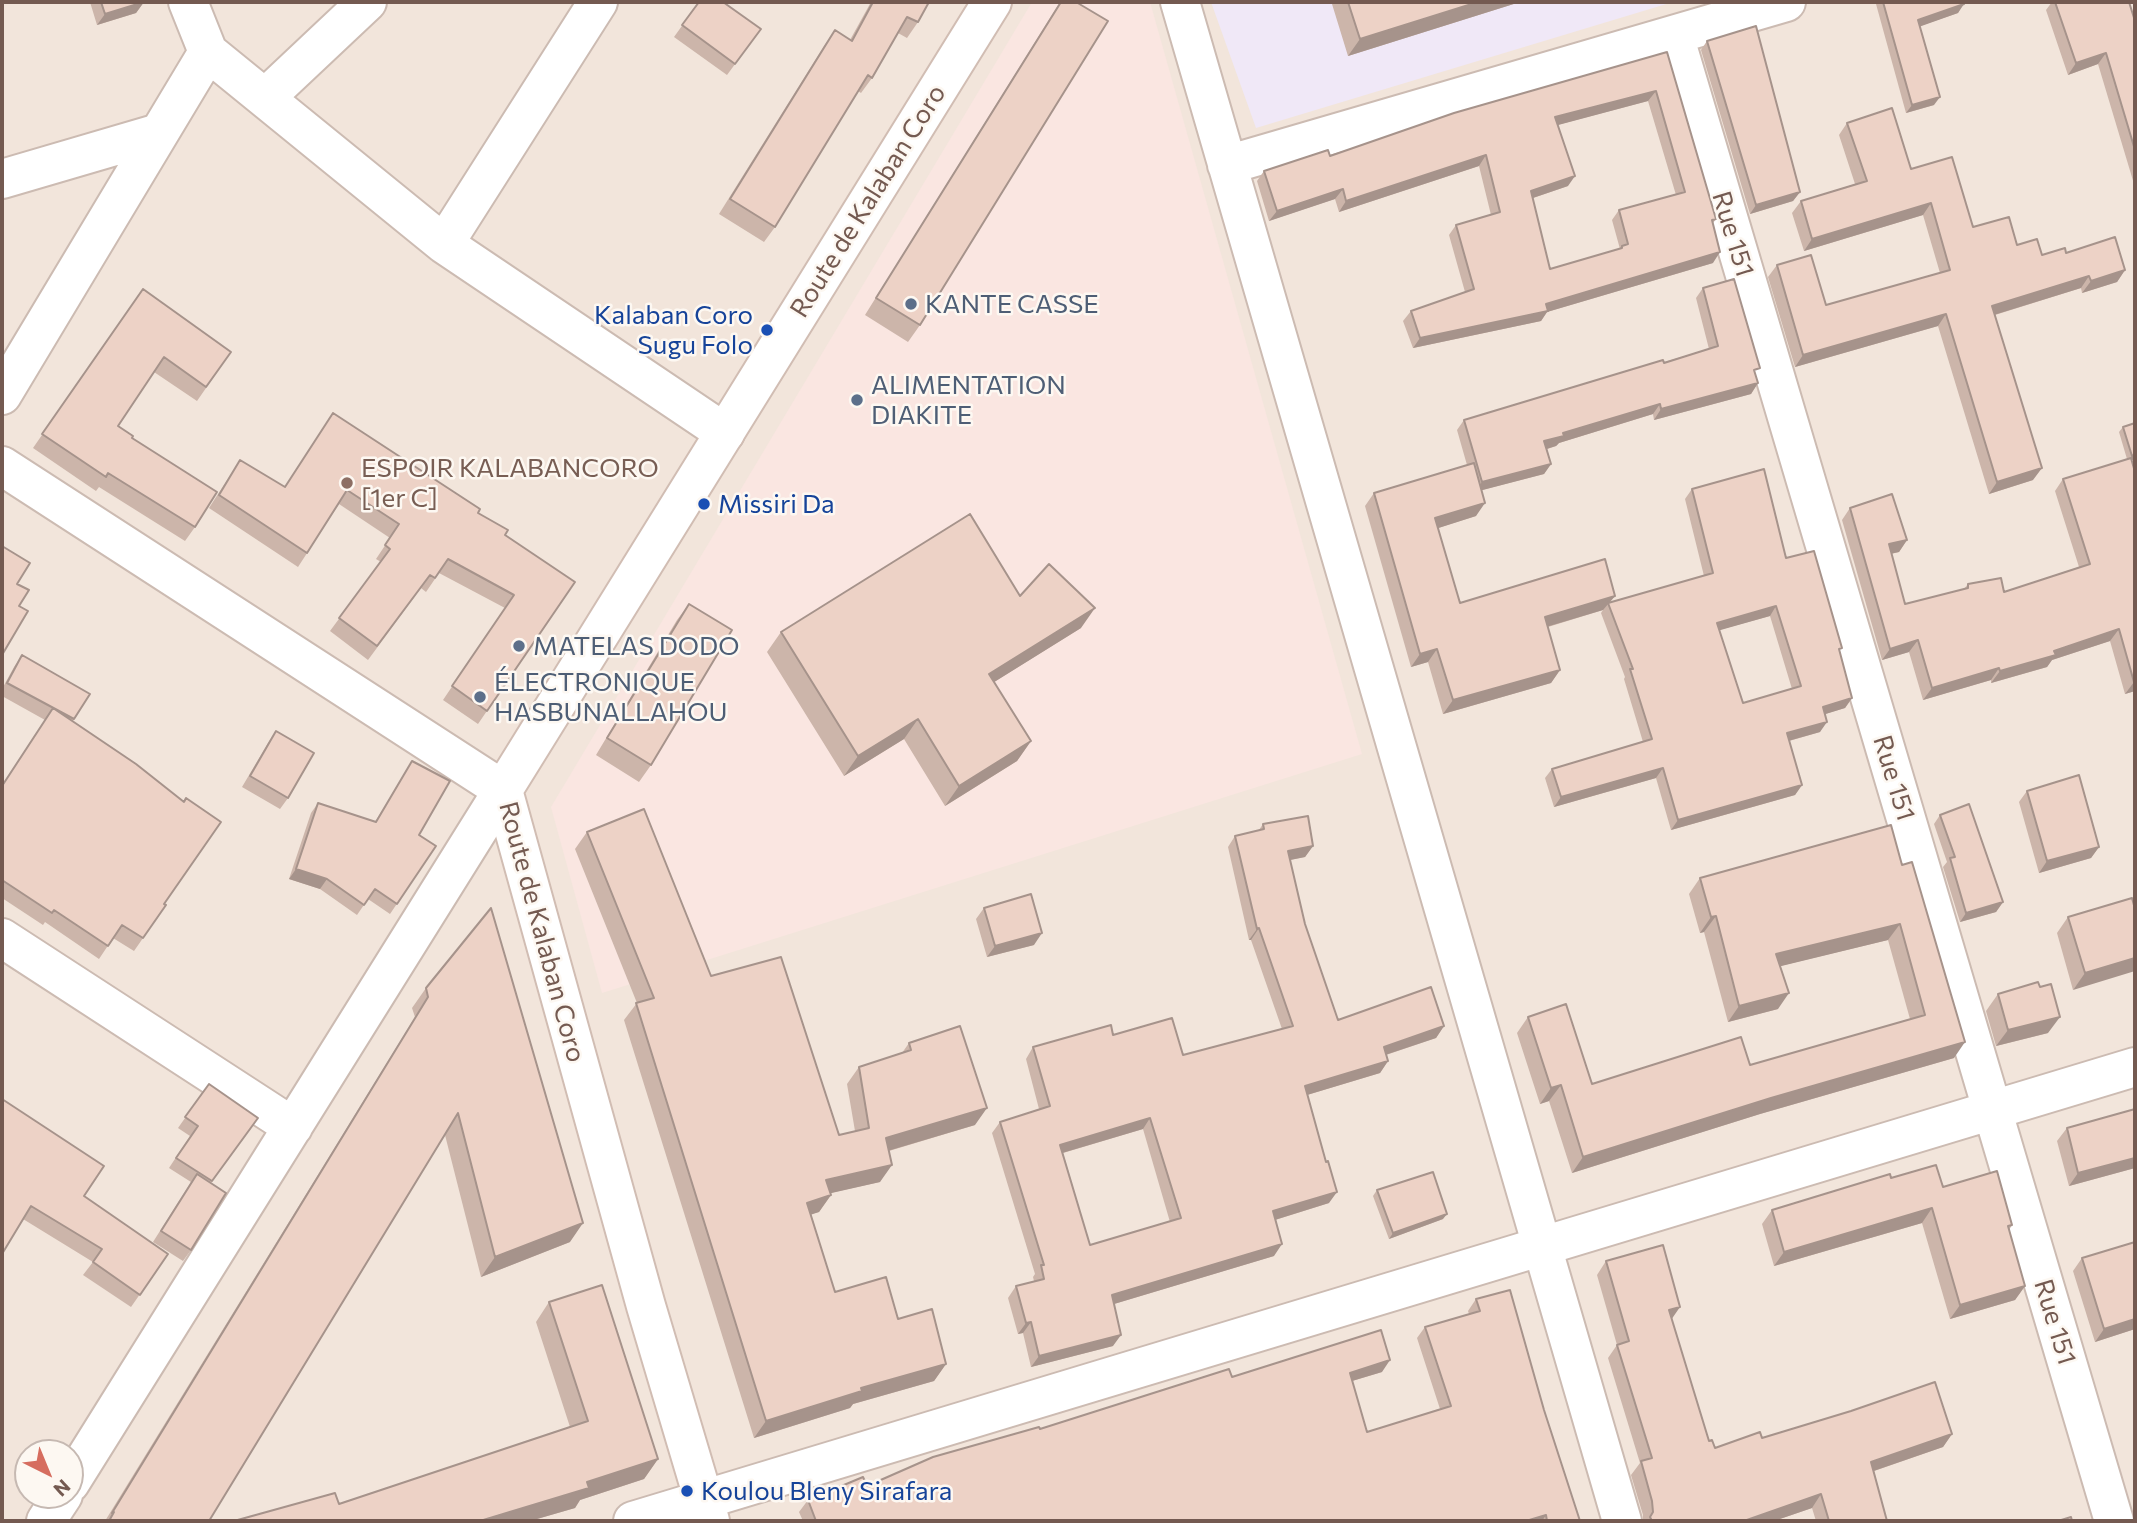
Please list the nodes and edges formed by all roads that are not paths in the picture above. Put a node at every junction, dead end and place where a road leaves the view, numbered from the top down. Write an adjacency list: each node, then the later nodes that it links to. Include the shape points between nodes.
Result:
1 (188, 2): 8 (street)
2 (367, 2): 9 (street)
3 (598, 2): 13 (street)
4 (992, 2): 15 (street, Route de Kalaban Coro)
5 (1180, 2): 11 (street)
6 (1786, 2): 7 (street)
7 (1674, 35): 11 (street); 20 (street, Rue 151)
8 (208, 52): 9 (street); 10 (street)
9 (265, 98): 13 (street)
10 (159, 133): 12 (street); 14 (street)
11 (1227, 165): 22 (street)
12 (2, 179)
13 (444, 244): 15 (street)
14 (2, 395)
15 (725, 433): 17 (street, Route de Kalaban Coro)
16 (2, 466): 17 (street)
17 (503, 790): 21 (street); 24 (street, Route de Kalaban Coro)
18 (2, 938): 21 (street)
19 (2135, 1068): 20 (street)
20 (1993, 1110): 22 (street); 27 (street, Rue 151)
21 (293, 1127): 23 (street)
22 (1542, 1246): 24 (street); 26 (street)
23 (84, 1461)
24 (707, 1511): 25 (street)
25 (633, 1521)
26 (1622, 1521)
27 (2114, 1521)

